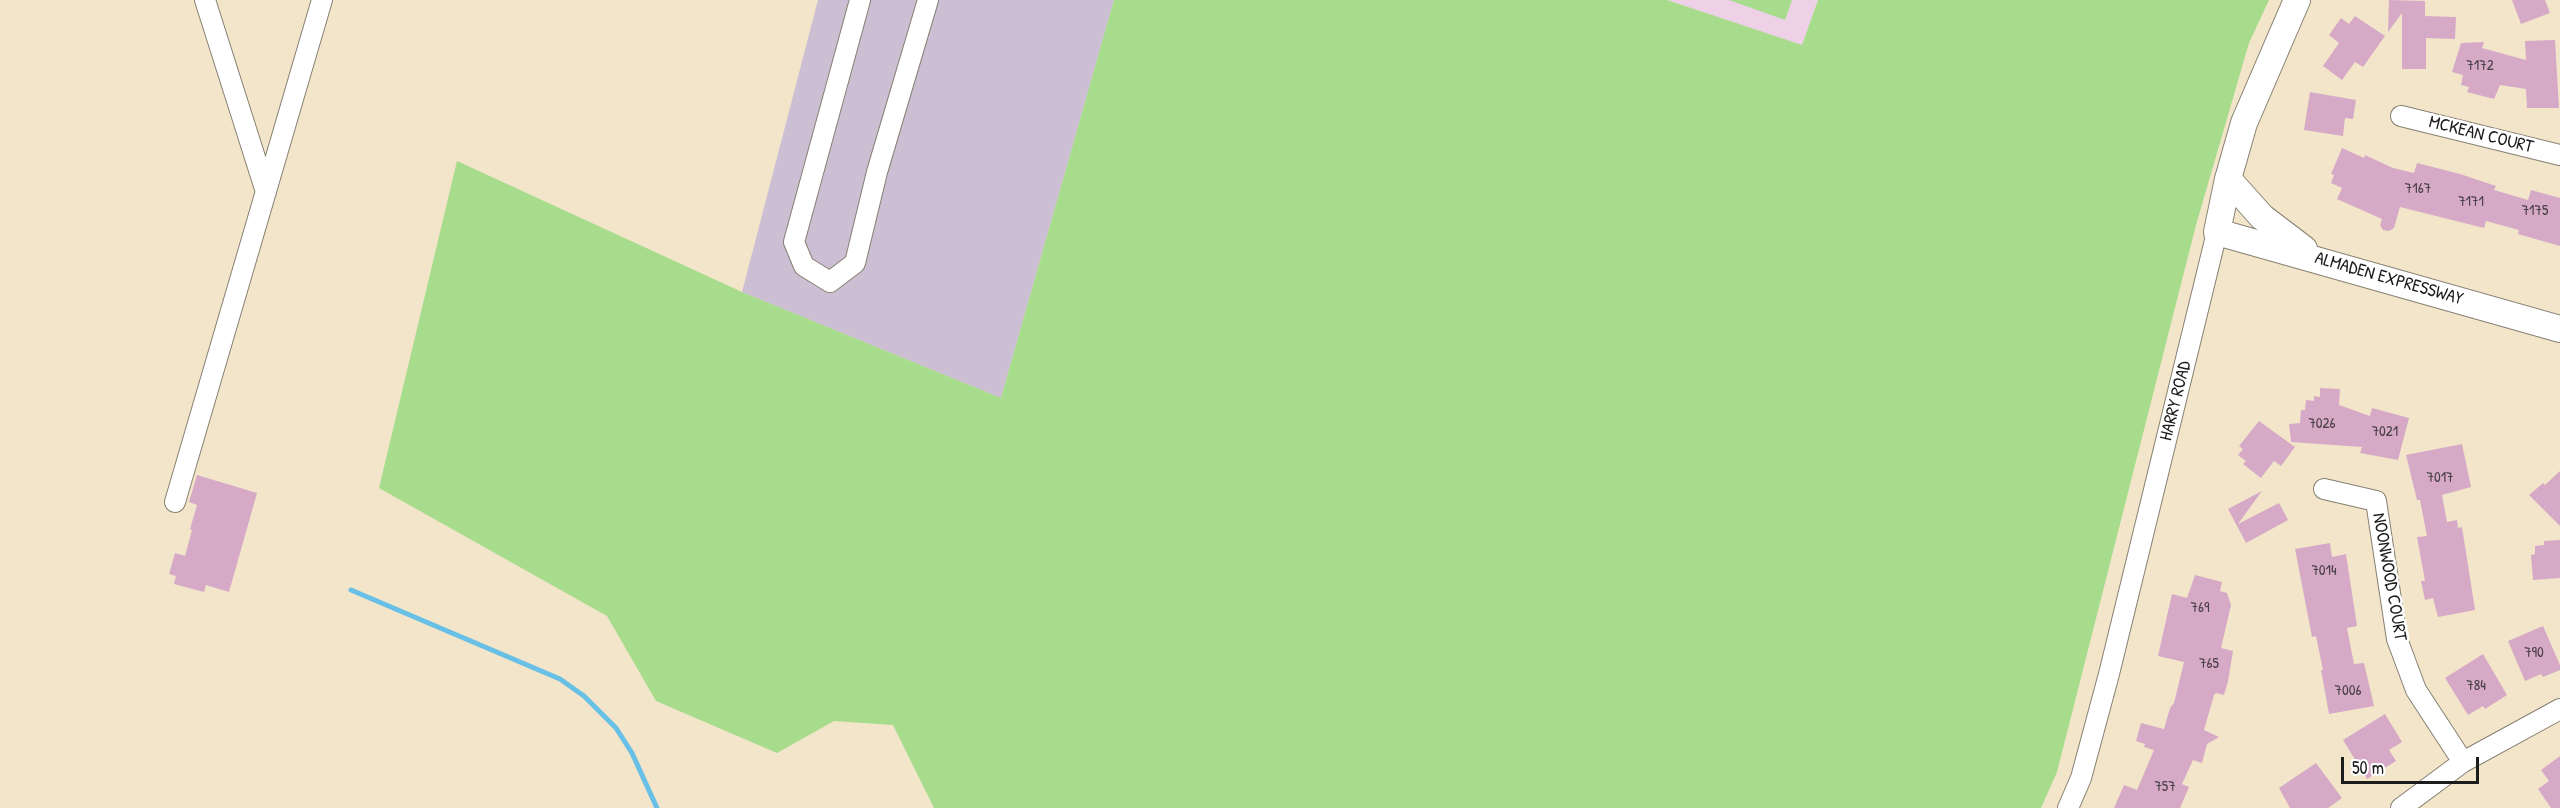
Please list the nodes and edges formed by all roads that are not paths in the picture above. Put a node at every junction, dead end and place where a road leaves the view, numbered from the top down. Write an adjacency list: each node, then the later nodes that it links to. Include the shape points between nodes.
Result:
1 (205, 0): 9 (street)
2 (322, 0): 9 (street)
3 (860, 0): 4 (street, via 794,242 804,266 830,282 855,263 877,172)
4 (928, 0)
5 (2297, 0): 8 (main road, HARRY ROAD, via 2252,101)
6 (2401, 116): 7 (street, MCKEAN COURT)
7 (2560, 155)
8 (2228, 179): 10 (main road, HARRY ROAD); 11 (main road, via 2262,218)
9 (266, 192): 14 (street)
10 (2217, 232): 11 (main road, ALMADEN EXPRESSWAY); 17 (street, HARRY ROAD, via 2109,674 2081,778)
11 (2316, 258): 12 (main road, ALMADEN EXPRESSWAY)
12 (2560, 328)
13 (2324, 489): 16 (street, NOONWOOD COURT, via 2376,501 2397,639 2416,690)
14 (176, 502)
15 (2560, 709): 16 (street)
16 (2463, 762): 18 (street)
17 (2068, 808)
18 (2401, 808)

